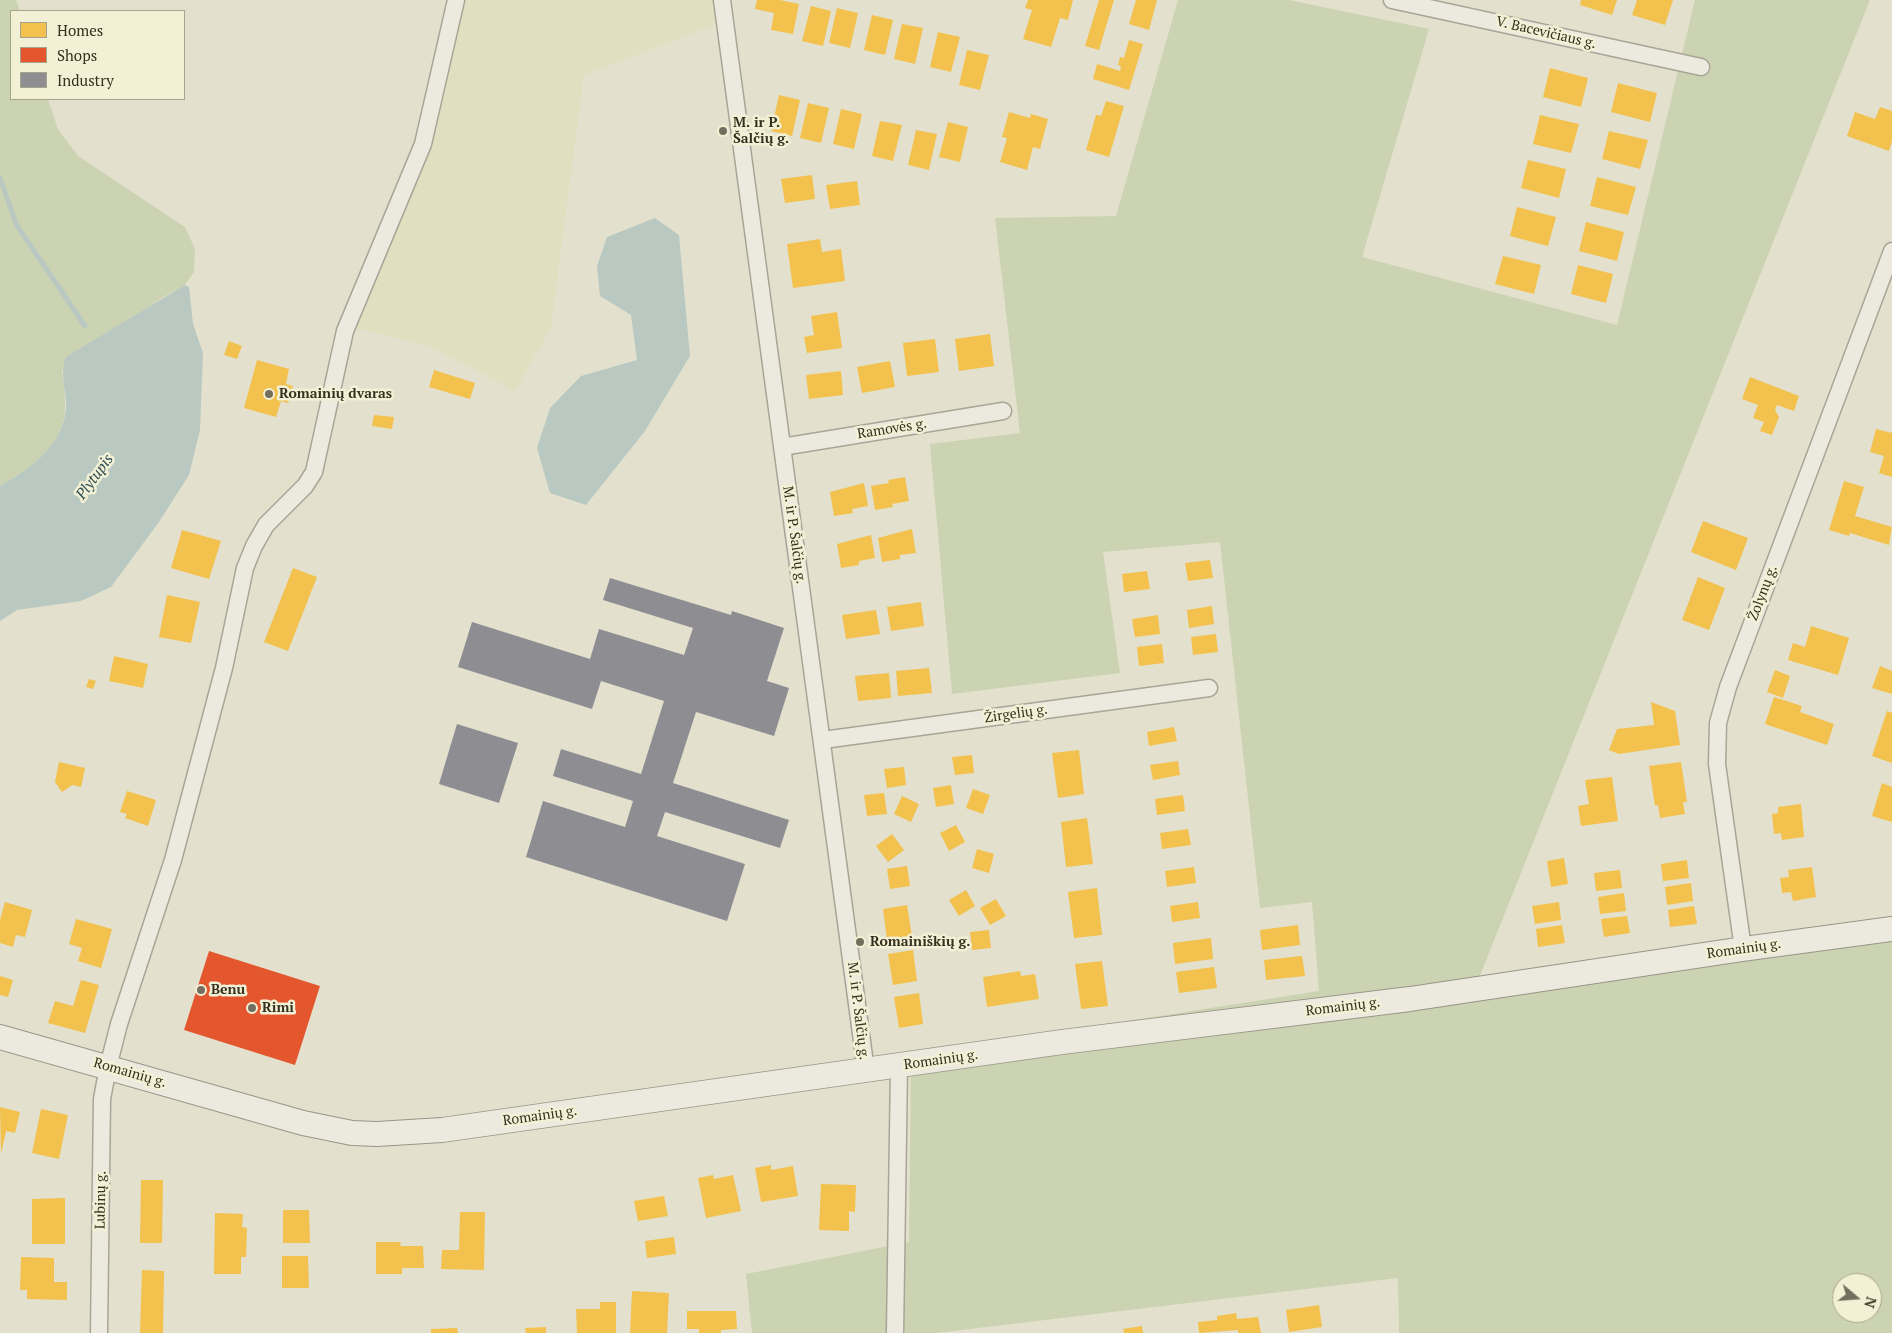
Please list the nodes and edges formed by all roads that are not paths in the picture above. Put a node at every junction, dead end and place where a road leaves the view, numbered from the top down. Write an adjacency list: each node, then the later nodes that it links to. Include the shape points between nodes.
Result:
1 (456, 0): 14 (street, Lubinų g., via 422,144 346,331 314,472 305,486 266,525 245,568 224,668 173,860)
2 (722, 0): 7 (street, M. ir P. Šalčių g.)
3 (1392, 0): 4 (street, V. Bacevičiaus g.)
4 (1701, 67)
5 (1892, 251): 11 (street, Žolynų g., via 1728,688 1718,723 1717,764)
6 (1003, 411): 7 (street, Ramovės g.)
7 (782, 447): 9 (street, M. ir P. Šalčių g.)
8 (1209, 688): 9 (street, Žirgelių g.)
9 (823, 740): 15 (street, M. ir P. Šalčių g.)
10 (1892, 929): 11 (main road, Romainių g.)
11 (1743, 949): 13 (main road, Romainių g., via 1410,999 1062,1042)
12 (0, 1037): 14 (main road, Romainių g.)
13 (899, 1066): 15 (main road, Romainių g.); 17 (street)
14 (108, 1067): 15 (main road, Romainių g., via 303,1123 352,1133 377,1134 442,1130); 16 (street, Lubinų g., via 102,1099)
15 (866, 1071)
16 (99, 1333)
17 (895, 1333)

